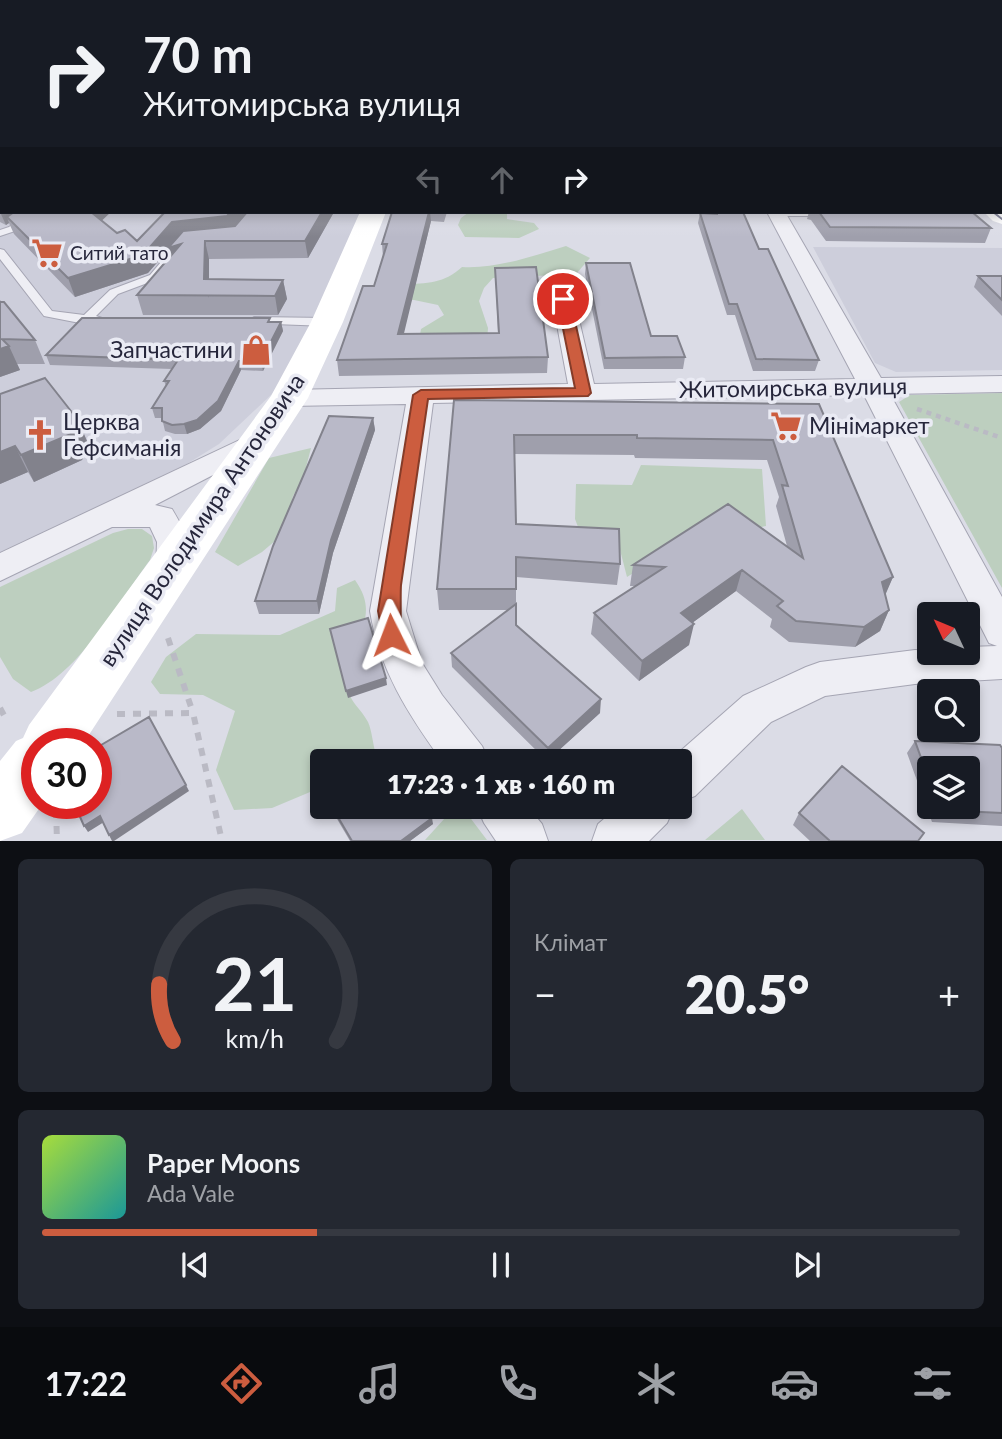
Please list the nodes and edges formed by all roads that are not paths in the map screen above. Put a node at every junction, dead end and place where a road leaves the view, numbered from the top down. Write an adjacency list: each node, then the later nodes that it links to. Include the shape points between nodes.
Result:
1 (32, 214): 4 (lane)
2 (372, 214): 11 (main road, вулиця Володимира Антоновича)
3 (778, 214): 13 (street)
4 (0, 233)
5 (0, 252): 8 (lane, via 48,314)
6 (174, 253): 8 (lane, via 161,261 154,277 114,292)
7 (563, 299): 14 (street)
8 (85, 320): 9 (lane)
9 (111, 320)
10 (244, 321): 11 (lane)
11 (327, 322): 16 (main road, вулиця Володимира Антоновича)
12 (1002, 384): 13 (street, Житомирська вулиця)
13 (872, 386): 14 (street, Житомирська вулиця); 21 (street)
14 (583, 393): 15 (street, Житомирська вулиця)
15 (421, 395): 16 (street, Житомирська вулиця); 25 (street, via 391,585 390,623 399,663)
16 (289, 398): 17 (main road, вулиця Володимира Антоновича)
17 (263, 438): 18 (street); 20 (main road, вулиця Володимира Антоновича)
18 (105, 517): 19 (street); 20 (street, via 161,517 174,542)
19 (0, 568)
20 (173, 569): 23 (main road, вулиця Володимира Антоновича)
21 (1002, 632)
22 (1002, 662): 26 (street, via 915,667 820,680 757,709)
23 (61, 728)
24 (21, 744): 27 (main road)
25 (458, 749)
26 (692, 769)
27 (0, 811)
28 (509, 819): 30 (street)
29 (638, 819): 31 (street)
30 (525, 841)
31 (615, 841)

